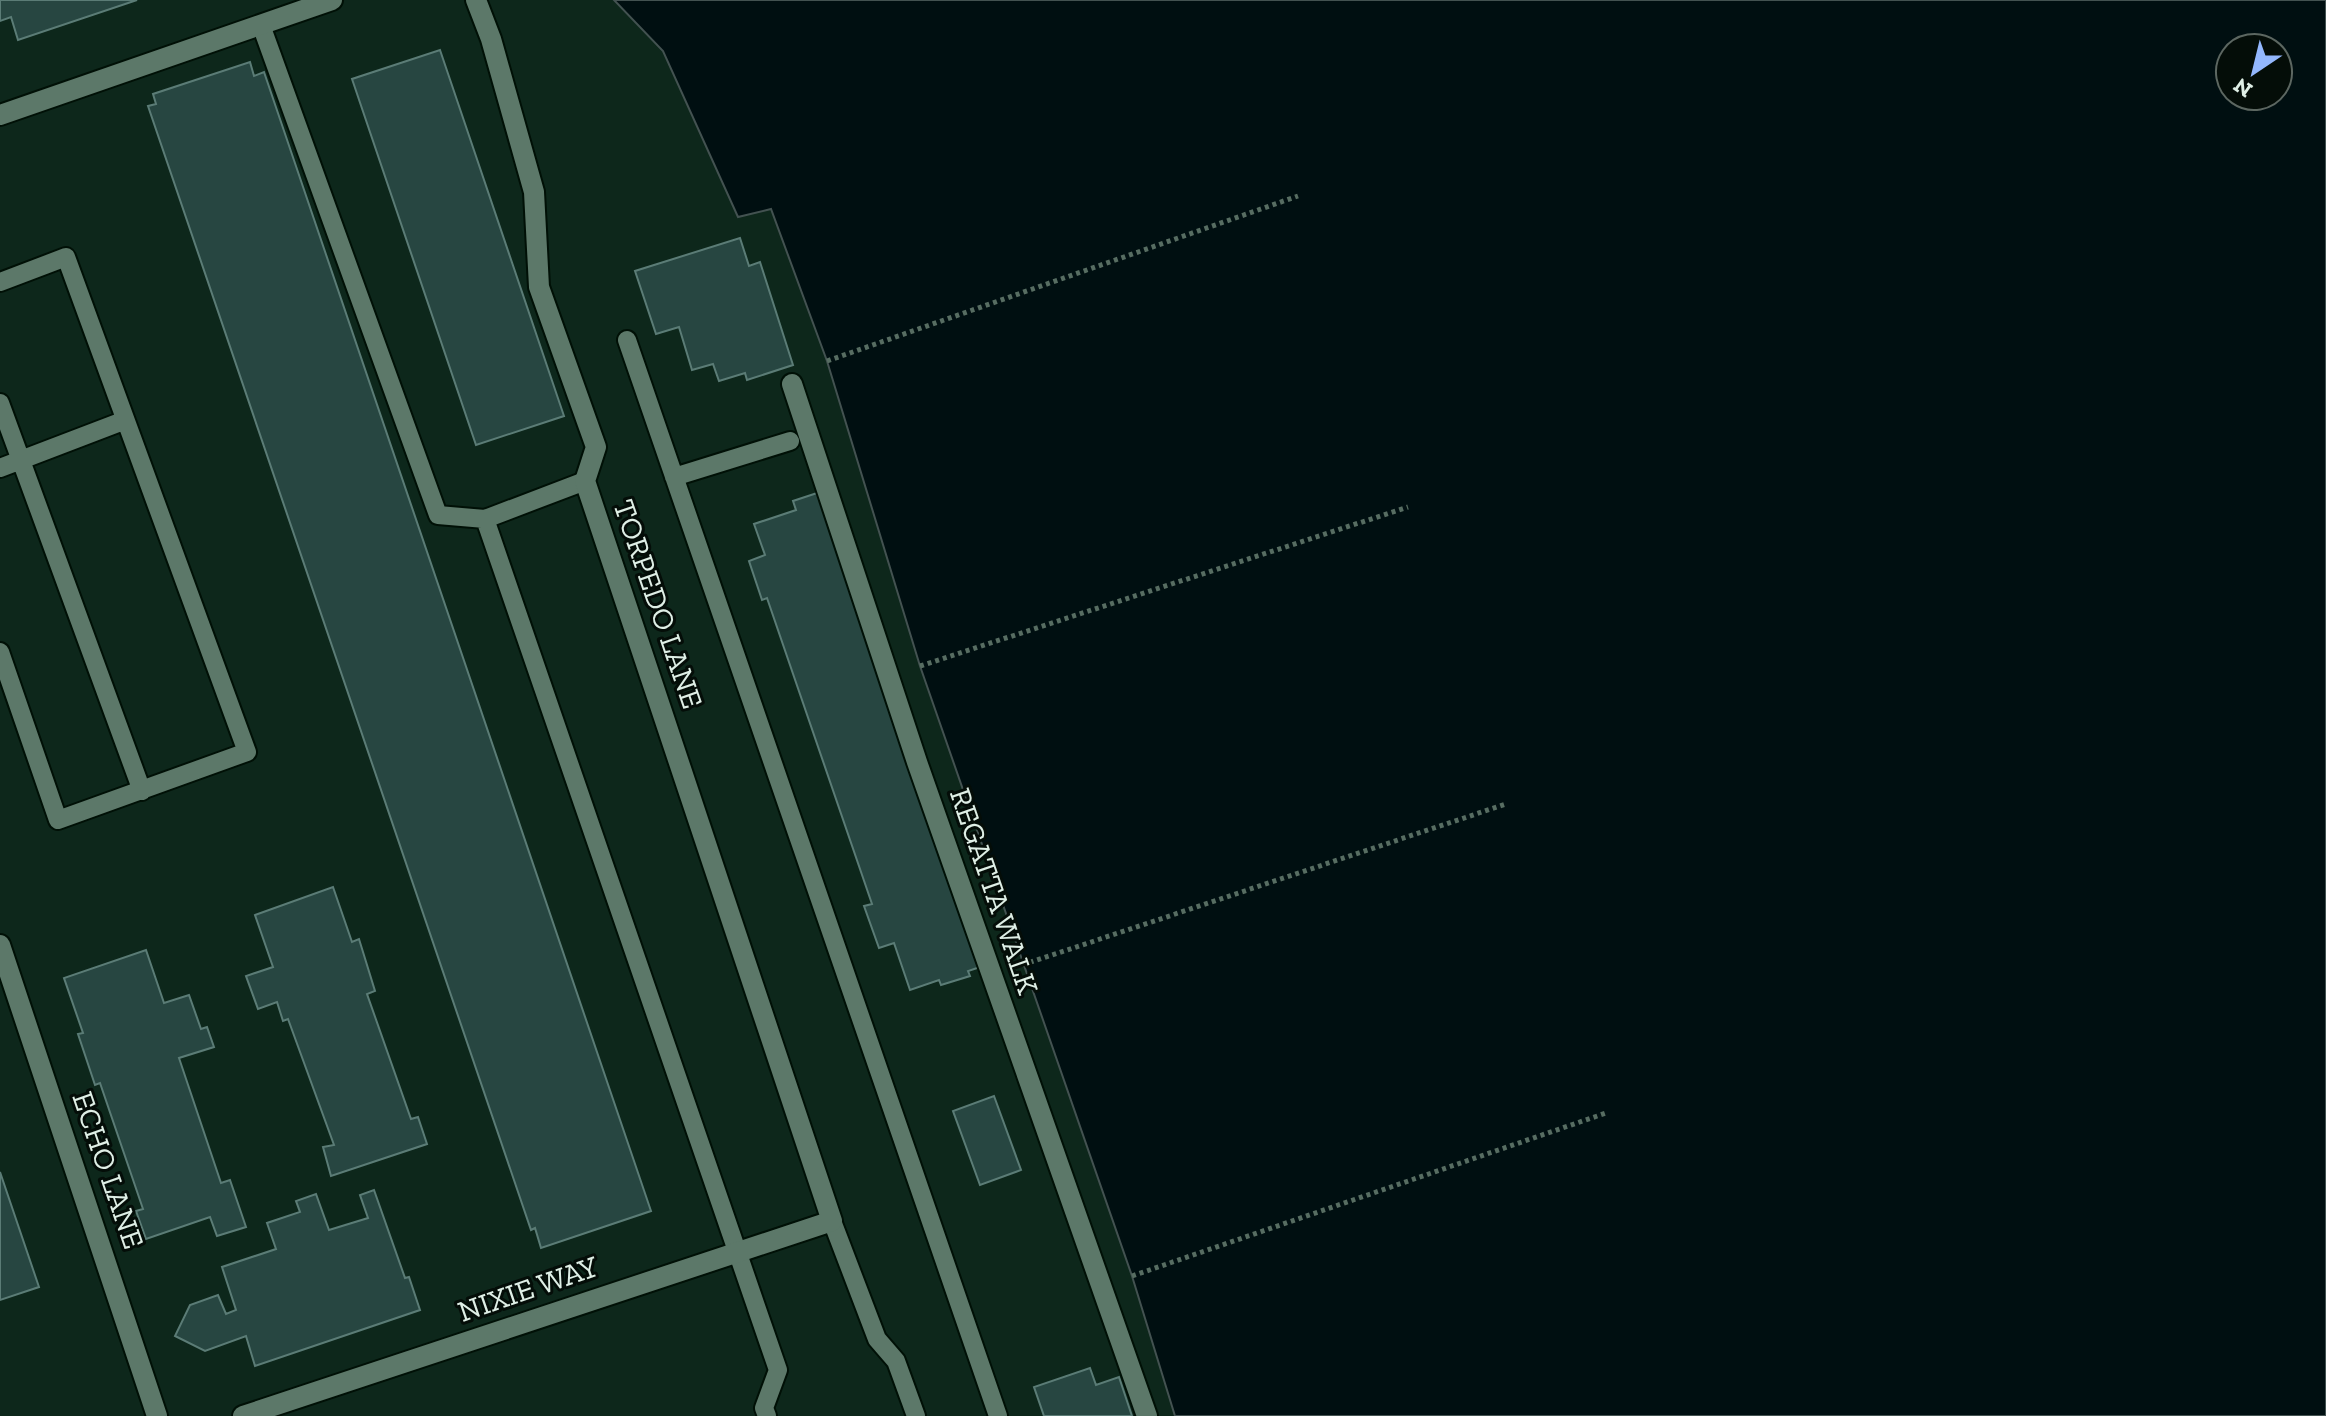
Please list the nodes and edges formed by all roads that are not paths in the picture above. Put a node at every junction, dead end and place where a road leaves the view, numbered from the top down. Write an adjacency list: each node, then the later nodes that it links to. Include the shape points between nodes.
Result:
1 (332, 0): 3 (street)
2 (476, 0): 14 (street, TORPEDO LANE, via 534,192 539,287 596,447)
3 (261, 25): 4 (street); 15 (lane, via 438,515)
4 (0, 115)
5 (0, 282): 9 (lane, via 66,257)
6 (627, 340): 13 (lane)
7 (792, 384): 26 (street, REGATTA WALK, via 917,762)
8 (0, 403): 11 (lane)
9 (123, 421): 11 (lane); 17 (lane, via 247,752)
10 (790, 441): 13 (lane)
11 (21, 460): 12 (lane); 17 (lane)
12 (0, 468)
13 (674, 477): 25 (lane)
14 (585, 481): 15 (lane); 19 (street, TORPEDO LANE)
15 (485, 519): 20 (lane)
16 (0, 652): 17 (lane, via 58,820)
17 (142, 791)
18 (0, 945): 21 (street, ECHO LANE)
19 (832, 1221): 20 (street, NIXIE WAY); 24 (lane, via 877,1339 896,1361)
20 (739, 1249): 22 (street, NIXIE WAY); 23 (lane, via 778,1370 764,1408)
21 (157, 1416)
22 (243, 1416)
23 (767, 1416)
24 (916, 1416)
25 (998, 1416)
26 (1147, 1416)

